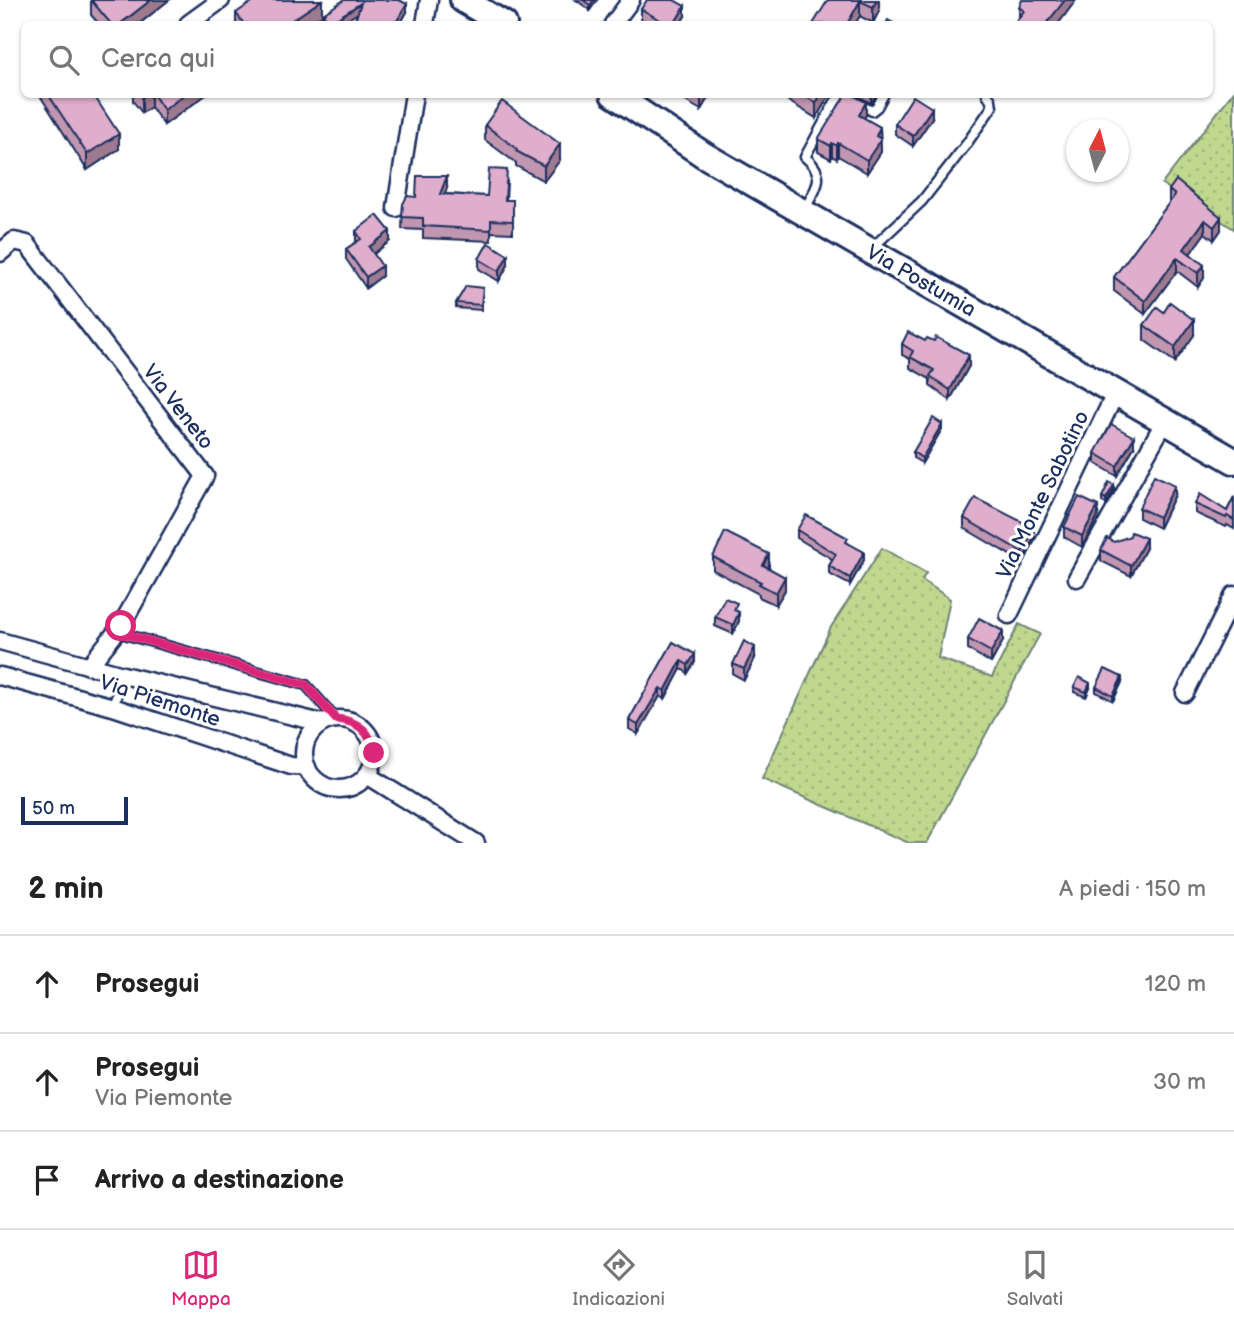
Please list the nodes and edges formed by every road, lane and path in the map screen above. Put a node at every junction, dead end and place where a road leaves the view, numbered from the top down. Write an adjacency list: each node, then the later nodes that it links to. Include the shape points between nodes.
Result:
1 (221, 0): 5 (street)
2 (429, 0): 6 (street)
3 (463, 0): 7 (main road)
4 (631, 0): 8 (street)
5 (192, 21)
6 (426, 21)
7 (498, 21)
8 (615, 21)
9 (413, 98): 15 (street)
10 (619, 98): 16 (main road, Via Postumia)
11 (837, 98): 16 (lane, via 805,157 819,177)
12 (847, 98): 13 (lane, via 872,111)
13 (882, 98)
14 (990, 98): 17 (lane, via 992,107 922,201)
15 (396, 208)
16 (803, 213): 17 (main road, Via Postumia)
17 (869, 251): 19 (main road, Via Postumia)
18 (0, 253): 25 (street, Via Veneto, via 15,241 27,244 205,476)
19 (1116, 393): 20 (main road, Via Postumia); 24 (street, Via Monte Sabotino)
20 (1165, 421): 21 (main road, Via Postumia); 22 (street)
21 (1234, 461)
22 (1077, 578)
23 (1234, 595): 30 (street)
24 (1009, 615)
25 (117, 632): 27 (street, Via Veneto); 32 (lane, via 306,685)
26 (0, 641): 27 (street, Via Piemonte)
27 (89, 666): 28 (street, Via Piemonte)
28 (123, 675): 31 (lane); 32 (street, Via Piemonte)
29 (0, 676): 31 (street, Via Piemonte)
30 (1185, 693)
31 (113, 707): 33 (street, Via Piemonte, via 291,766)
32 (329, 721): 33 (street, via 314,729 305,747); 34 (street, Via Piemonte, via 348,720 367,732 374,753)
33 (307, 767): 34 (street, Via Piemonte, via 320,783 340,789)
34 (367, 775): 35 (street)
35 (476, 843)

